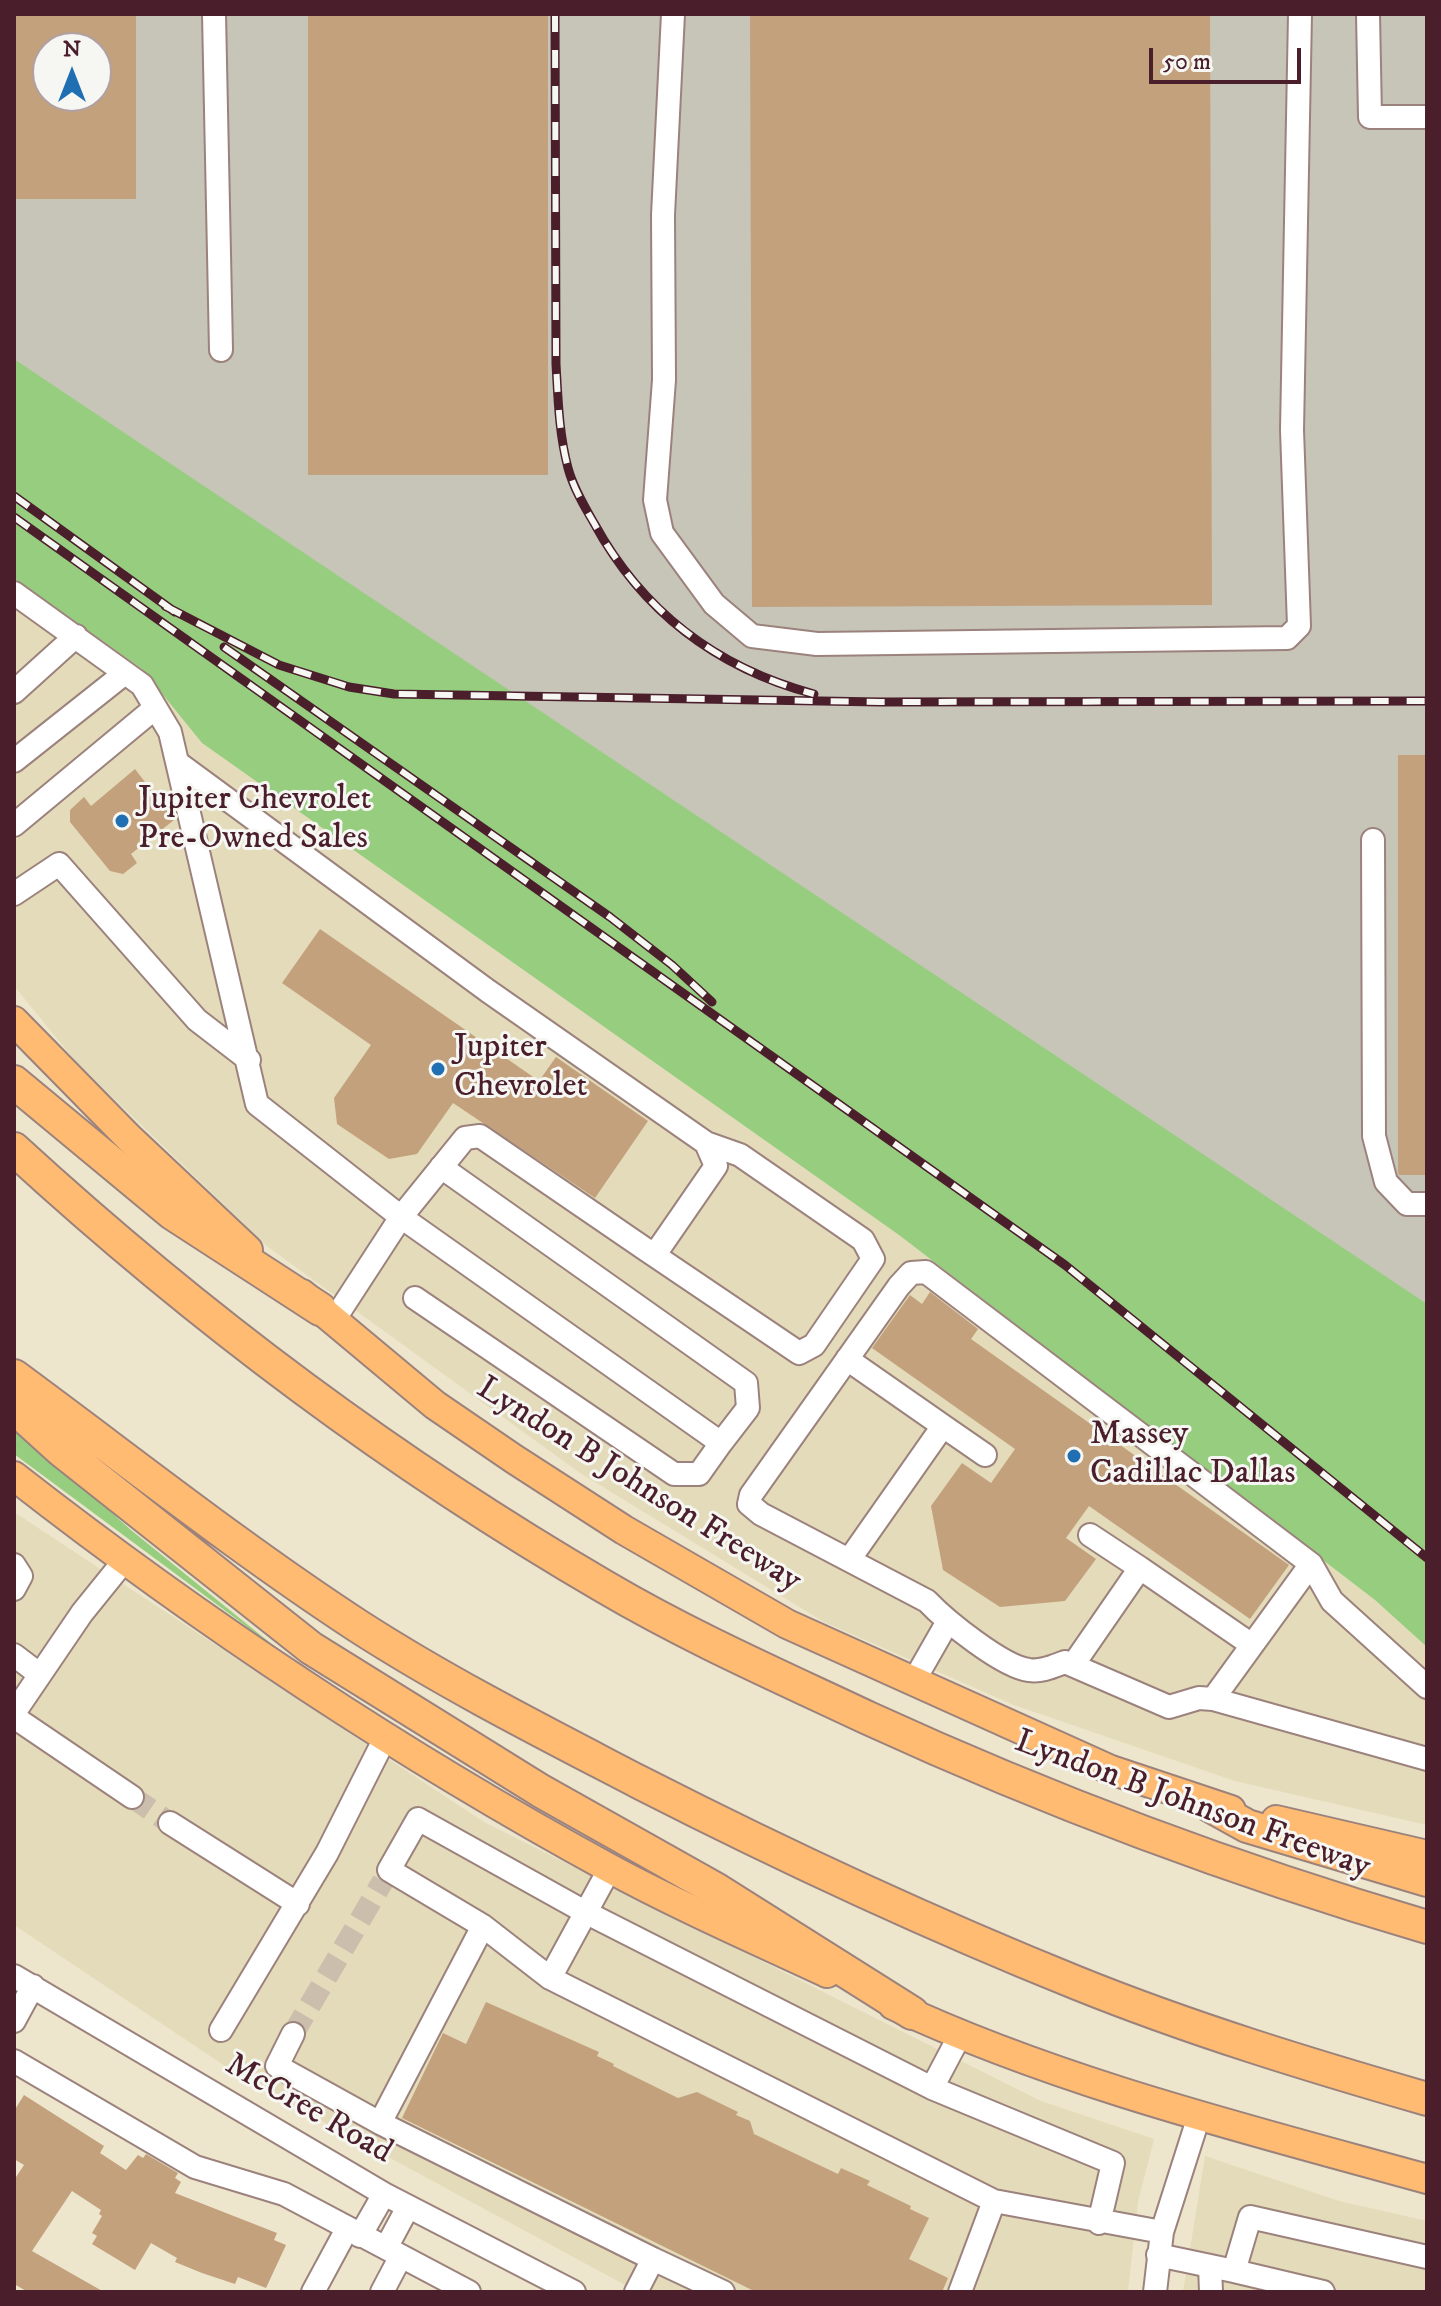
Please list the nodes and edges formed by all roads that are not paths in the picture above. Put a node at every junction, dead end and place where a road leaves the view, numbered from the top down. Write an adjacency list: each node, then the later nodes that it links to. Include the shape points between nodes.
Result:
1 (214, 14): 6 (street)
2 (673, 14): 3 (street, via 663,215 664,380 655,500 662,533 714,604 752,636 817,644 1287,638 1299,626 1292,430)
3 (1300, 14)
4 (1368, 14): 5 (street, via 1370,117)
5 (1427, 117)
6 (221, 350)
7 (14, 593): 8 (street)
8 (76, 636): 9 (street); 10 (street)
9 (125, 673): 11 (street, via 142,685); 12 (street)
10 (14, 692)
11 (155, 708): 13 (street, via 170,732); 14 (street)
12 (14, 761)
13 (178, 763): 18 (street); 20 (street)
14 (14, 825)
15 (1373, 840): 23 (street, via 1374,1136 1386,1182 1407,1204)
16 (14, 894): 18 (street, via 59,864 197,1020)
17 (14, 1021): 27 (main road, Lyndon B Johnson Freeway, via 240,1244)
18 (249, 1060): 24 (street, via 257,1104)
19 (14, 1082): 27 (highway, via 172,1213)
20 (706, 1143): 25 (street, via 716,1166 658,1250); 25 (street, via 740,1155 863,1240 873,1259 814,1345 799,1353)
21 (14, 1149): 62 (highway, Lyndon B Johnson Freeway, via 210,1318 342,1418 605,1587 771,1675 1016,1785 1214,1861)
22 (441, 1167): 24 (street); 25 (street, via 465,1138 480,1136); 32 (street, via 746,1383 748,1408)
23 (1427, 1204)
24 (401, 1217): 27 (street); 32 (street)
25 (648, 1251)
26 (415, 1298): 32 (street, via 674,1474 699,1474)
27 (327, 1314): 47 (main road, Lyndon B Johnson Freeway, via 435,1405 624,1530 787,1624)
28 (847, 1359): 31 (street); 36 (street, via 749,1504); 38 (street, via 899,1286 911,1273 926,1272)
29 (14, 1376): 72 (highway, via 360,1627 655,1790 889,1904 1080,1985 1279,2056)
30 (14, 1396): 65 (highway, via 29,1421 61,1450 311,1648)
31 (943, 1426): 33 (street); 36 (street)
32 (721, 1443)
33 (985, 1455)
34 (14, 1476): 37 (main road)
35 (1090, 1535): 40 (street)
36 (849, 1560): 42 (street, via 927,1601)
37 (124, 1561): 46 (street); 51 (main road)
38 (1311, 1564): 43 (street); 48 (street, via 1332,1601)
39 (14, 1565): 41 (street, via 21,1576)
40 (1140, 1568): 43 (street); 45 (street)
41 (14, 1589)
42 (947, 1623): 45 (street, via 1028,1670); 47 (street)
43 (1252, 1645): 49 (street)
44 (14, 1655): 46 (street)
45 (1073, 1665): 49 (street, via 1169,1707)
46 (39, 1674): 50 (street)
47 (915, 1679): 54 (main road, Lyndon B Johnson Freeway, via 1111,1770)
48 (1427, 1687)
49 (1213, 1699): 52 (street)
50 (14, 1715): 53 (street)
51 (386, 1736): 57 (main road); 59 (street)
52 (1427, 1759)
53 (132, 1797)
54 (1211, 1806): 56 (main road, Lyndon B Johnson Freeway); 58 (highway, via 1247,1826)
55 (170, 1823): 59 (street)
56 (1427, 1855)
57 (610, 1868): 60 (street); 65 (main road)
58 (1427, 1880)
59 (298, 1904): 67 (street)
60 (585, 1912): 61 (street, via 418,1819 386,1876); 63 (street); 71 (street)
61 (483, 1926): 63 (street); 74 (street)
62 (1427, 1927)
63 (550, 1978): 77 (street)
64 (23, 1981): 66 (street); 76 (street, McCree Road)
65 (912, 2013): 69 (main road)
66 (14, 2021)
67 (221, 2030)
68 (293, 2034): 74 (street, via 277,2066)
69 (960, 2035): 71 (street); 73 (main road)
70 (14, 2061): 80 (street, via 195,2167 284,2194)
71 (932, 2088): 79 (street, via 1113,2163)
72 (1427, 2099)
73 (1199, 2116): 75 (main road); 81 (street)
74 (380, 2123): 84 (street)
75 (1427, 2179)
76 (384, 2194): 78 (street, McCree Road); 80 (street)
77 (994, 2201): 79 (street); 93 (street)
78 (408, 2207): 82 (street); 90 (street, McCree Road)
79 (1099, 2223): 81 (street)
80 (353, 2232): 82 (street); 87 (street)
81 (1160, 2244): 85 (street); 94 (street)
82 (394, 2252): 88 (street); 89 (street)
83 (1427, 2257): 86 (street, via 1250,2217)
84 (653, 2259): 91 (street); 92 (street)
85 (1210, 2266): 86 (street); 95 (street)
86 (1234, 2271): 96 (street)
87 (313, 2292)
88 (382, 2292)
89 (469, 2292)
90 (574, 2292)
91 (636, 2292)
92 (723, 2292)
93 (960, 2292)
94 (1155, 2292)
95 (1211, 2292)
96 (1323, 2292)

